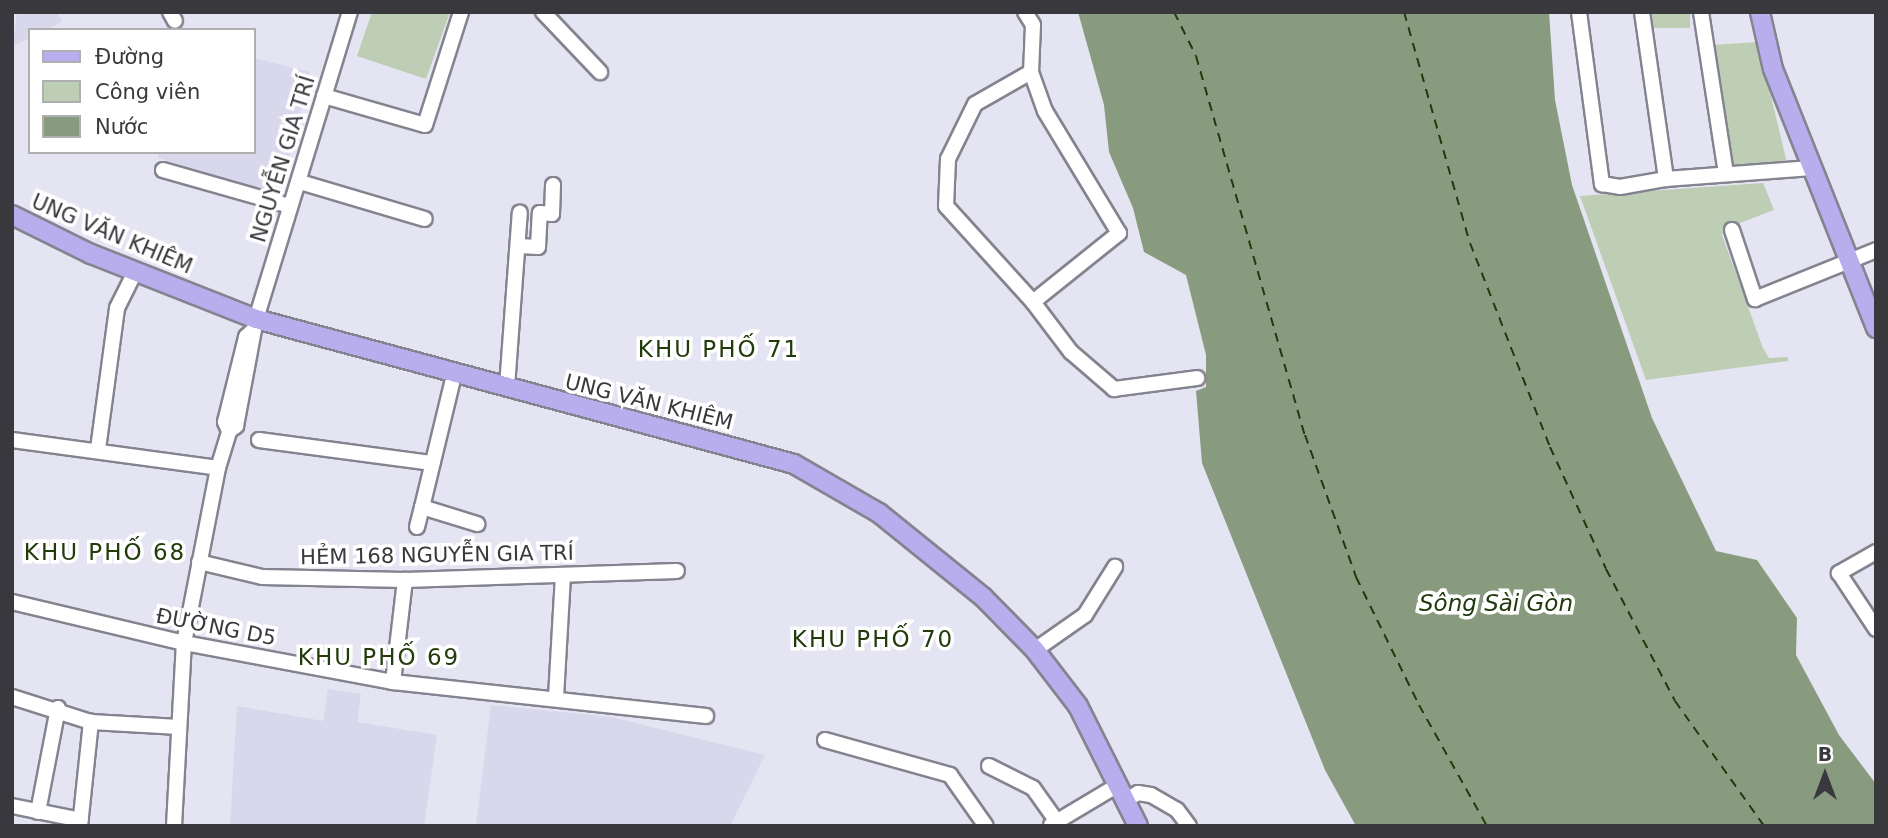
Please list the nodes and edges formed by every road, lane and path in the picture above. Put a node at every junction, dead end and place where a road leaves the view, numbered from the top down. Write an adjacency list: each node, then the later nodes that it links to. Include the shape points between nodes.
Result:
1 (350, 12): 11 (street, NGUYỄN GIA TRÍ)
2 (461, 12): 11 (street, via 428,123 421,125)
3 (543, 12): 9 (street)
4 (1025, 12): 10 (street, via 1033,25)
5 (1579, 12): 15 (street, via 1602,184 1620,187)
6 (1642, 12): 15 (street)
7 (1701, 12): 14 (street)
8 (1760, 12): 12 (main road, via 1773,69)
9 (600, 72)
10 (1031, 72): 27 (street, via 1056,131 1119,233); 27 (street, via 975,104 948,159 946,206)
11 (324, 96): 16 (street, NGUYỄN GIA TRÍ)
12 (1812, 168): 14 (street); 25 (main road)
13 (163, 170): 18 (street)
14 (1726, 174): 15 (street)
15 (1666, 178)
16 (300, 182): 18 (street, NGUYỄN GIA TRÍ); 21 (street)
17 (553, 185): 23 (street, via 552,214 540,213 538,247)
18 (289, 206): 28 (street, NGUYỄN GIA TRÍ)
19 (520, 212): 23 (street)
20 (12, 215): 26 (main road, UNG VĂN KHIÊM)
21 (425, 219)
22 (1732, 230): 25 (street, via 1755,299)
23 (517, 246): 32 (street)
24 (1876, 250): 25 (street)
25 (1848, 261): 29 (main road)
26 (135, 271): 28 (main road, UNG VĂN KHIÊM); 35 (street, via 117,308)
27 (1033, 302): 31 (street, via 1071,352 1114,389)
28 (254, 325): 30 (main road, UNG VĂN KHIÊM); 37 (street, NGUYỄN GIA TRÍ, via 246,337)
29 (1876, 328)
30 (454, 375): 32 (main road, UNG VĂN KHIÊM); 36 (street)
31 (1197, 378)
32 (507, 387): 50 (main road, UNG VĂN KHIÊM, via 794,464 879,513 983,597)
33 (12, 440): 35 (street)
34 (259, 440): 36 (street)
35 (98, 449): 37 (street)
36 (432, 463): 38 (street)
37 (218, 468): 42 (street, NGUYỄN GIA TRÍ)
38 (422, 507): 39 (street); 40 (street)
39 (477, 524)
40 (417, 527)
41 (1876, 552): 48 (street, via 1839,573)
42 (200, 562): 46 (street, HẺM 168 NGUYỄN GIA TRÍ, via 262,577); 49 (street, NGUYỄN GIA TRÍ)
43 (1115, 567): 50 (street, via 1085,615)
44 (677, 571): 45 (street, HẺM 168 NGUYỄN GIA TRÍ)
45 (563, 575): 46 (street, HẺM 168 NGUYỄN GIA TRÍ); 53 (street)
46 (405, 580): 51 (street)
47 (12, 601): 49 (street, ĐƯỜNG D5)
48 (1876, 629)
49 (184, 643): 51 (street, ĐƯỜNG D5); 57 (street, NGUYỄN GIA TRÍ)
50 (1035, 650): 60 (main road, UNG VĂN KHIÊM, via 1078,706)
51 (393, 682): 53 (street, ĐƯỜNG D5)
52 (12, 697): 54 (street)
53 (556, 697): 55 (street, ĐƯỜNG D5)
54 (58, 708): 56 (street); 62 (street)
55 (706, 716)
56 (91, 722): 57 (street); 63 (street)
57 (178, 727): 65 (street, NGUYỄN GIA TRÍ)
58 (825, 740): 66 (street, via 941,772 958,782)
59 (989, 766): 64 (street, via 1033,788)
60 (1122, 792): 64 (street); 67 (main road, UNG VĂN KHIÊM); 68 (street, via 1151,796 1177,810)
61 (12, 806): 62 (street)
62 (38, 811): 63 (street)
63 (80, 823)
64 (1056, 824)
65 (174, 826)
66 (986, 826)
67 (1138, 826)
68 (1189, 826)

